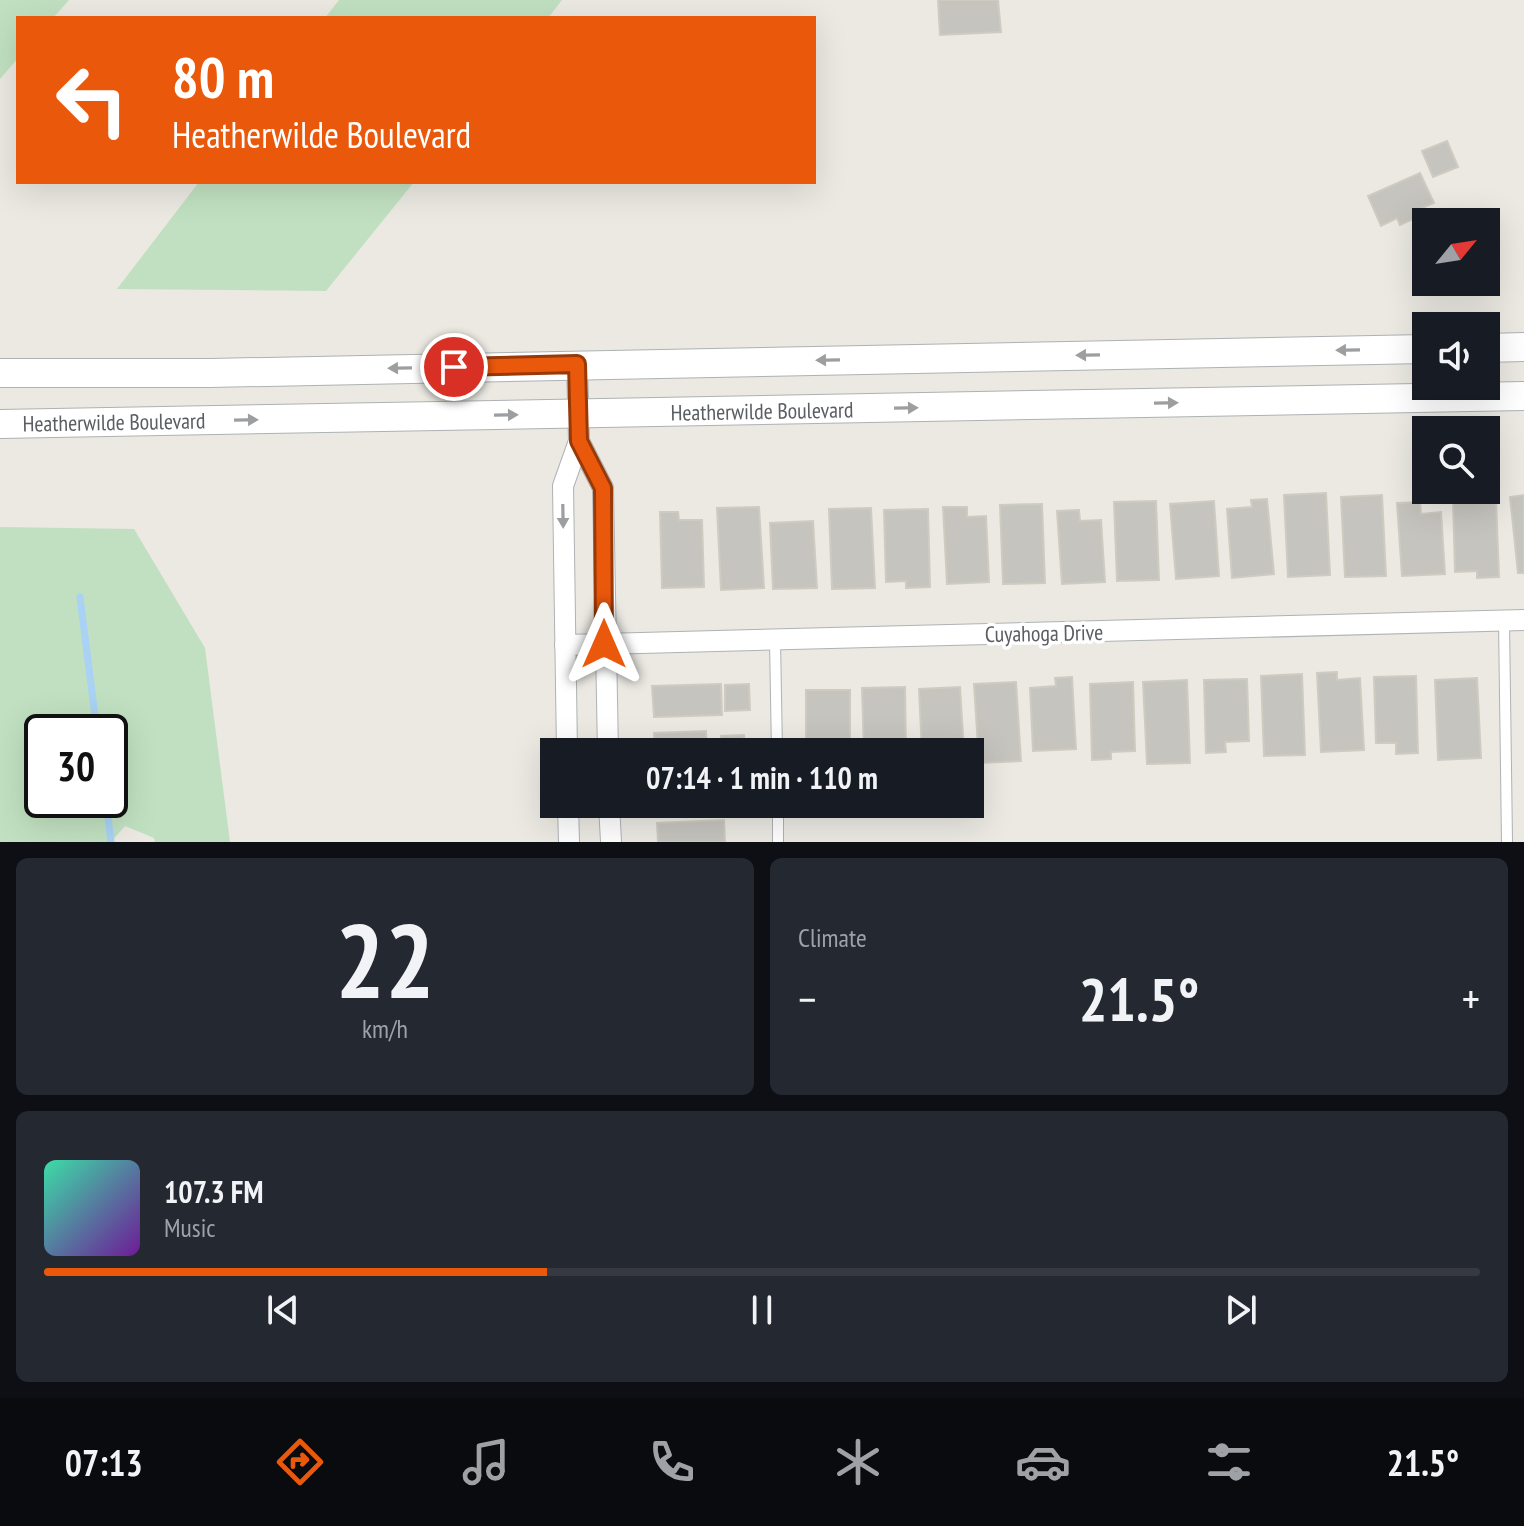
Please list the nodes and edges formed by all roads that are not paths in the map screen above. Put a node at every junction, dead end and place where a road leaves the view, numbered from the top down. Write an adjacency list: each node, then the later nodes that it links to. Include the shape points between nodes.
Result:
1 (1524, 347): 2 (main road)
2 (1500, 348)
3 (1412, 349): 4 (main road, one-way to 4)
4 (577, 364): 5 (main road, one-way to 5); 8 (street)
5 (0, 373)
6 (1524, 396): 8 (main road, Heatherwilde Boulevard, one-way to 6)
7 (0, 424): 8 (main road, Heatherwilde Boulevard, one-way to 8)
8 (578, 427): 11 (street, via 603,488); 12 (street, one-way to 12, via 563,486)
9 (1514, 621): 10 (street, Cuyahoga Drive); 22 (lane)
10 (775, 640): 11 (street, Cuyahoga Drive); 15 (lane)
11 (604, 644): 12 (street, Cuyahoga Drive); 14 (street)
12 (565, 645): 13 (street)
13 (567, 738)
14 (607, 738)
15 (777, 738)
16 (568, 818): 19 (street)
17 (610, 818): 20 (street)
18 (778, 818): 21 (lane)
19 (569, 842)
20 (611, 842)
21 (778, 842)
22 (1507, 842)

